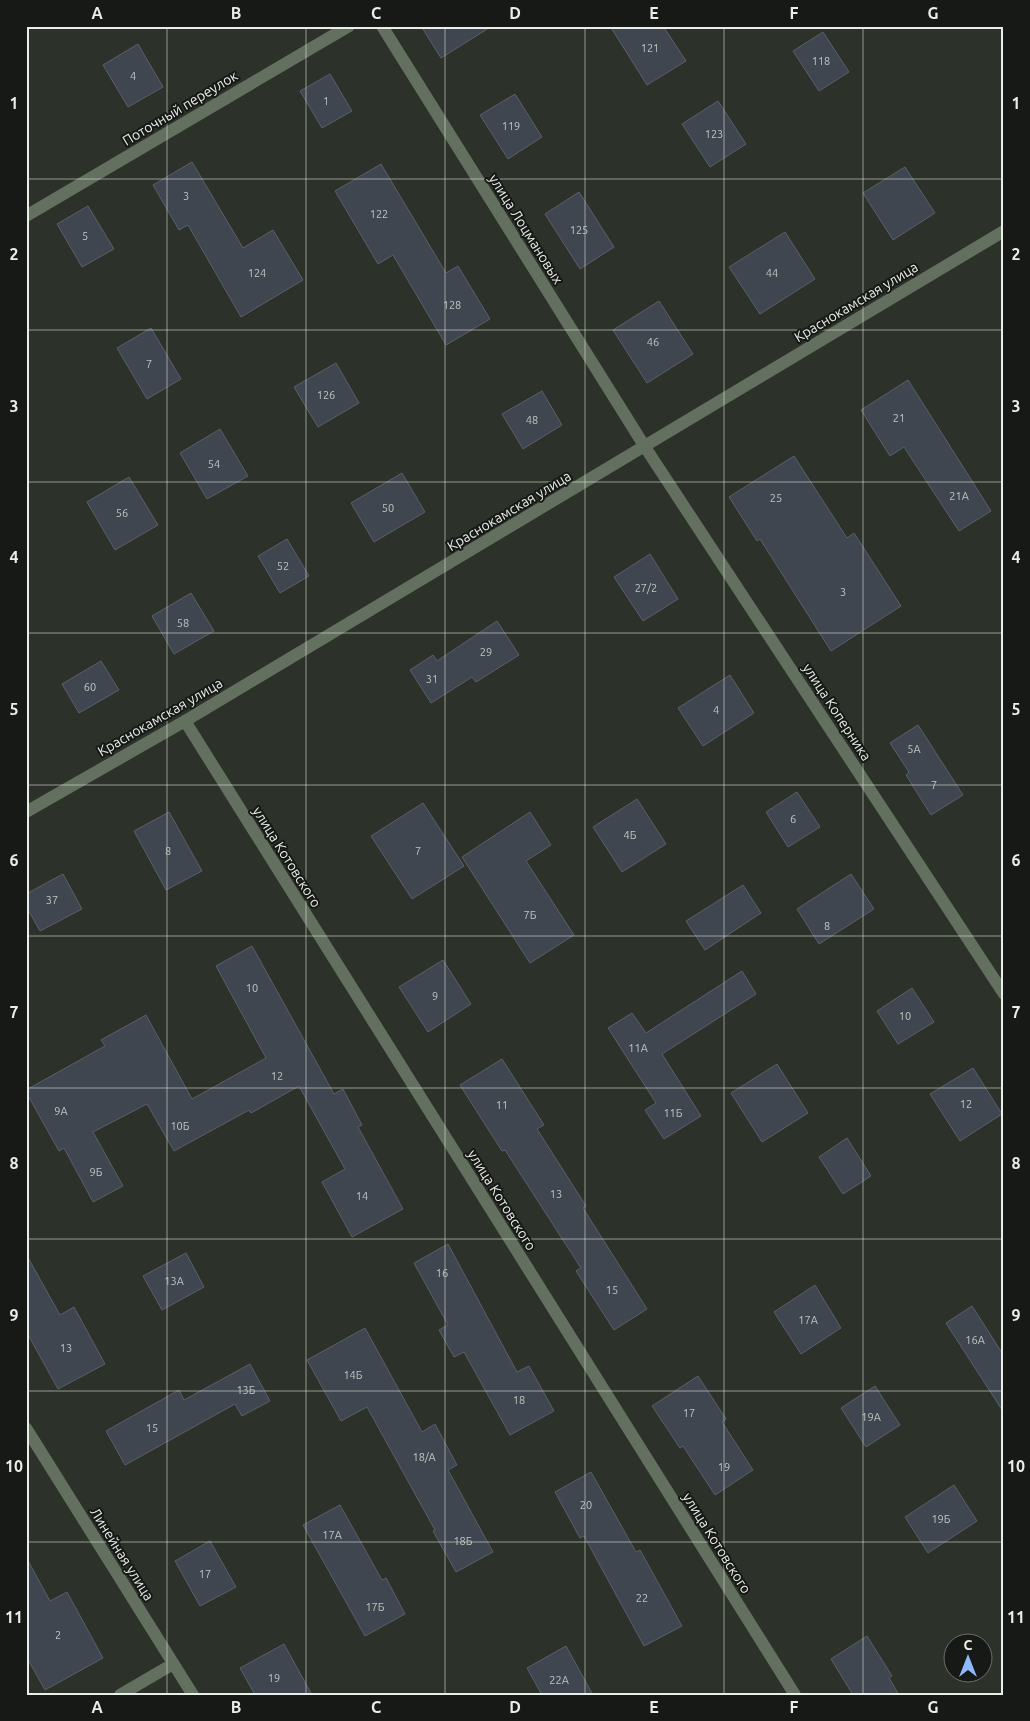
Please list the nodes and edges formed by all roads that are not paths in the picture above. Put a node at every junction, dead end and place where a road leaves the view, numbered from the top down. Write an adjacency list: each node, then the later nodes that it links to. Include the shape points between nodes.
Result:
1 (348, 26): 3 (street, Поточный переулок)
2 (382, 26): 5 (street, улица Лоцмановых)
3 (26, 216)
4 (1004, 231): 5 (street, Краснокамская улица)
5 (645, 447): 6 (street, Краснокамская улица); 8 (street, улица Коперника)
6 (185, 721): 7 (street, Краснокамская улица); 13 (street, улица Котовского)
7 (26, 812)
8 (1004, 994)
9 (26, 1428): 10 (street, Линейная улица)
10 (173, 1664): 11 (street); 12 (street, Линейная улица)
11 (120, 1695)
12 (193, 1695)
13 (795, 1695)

